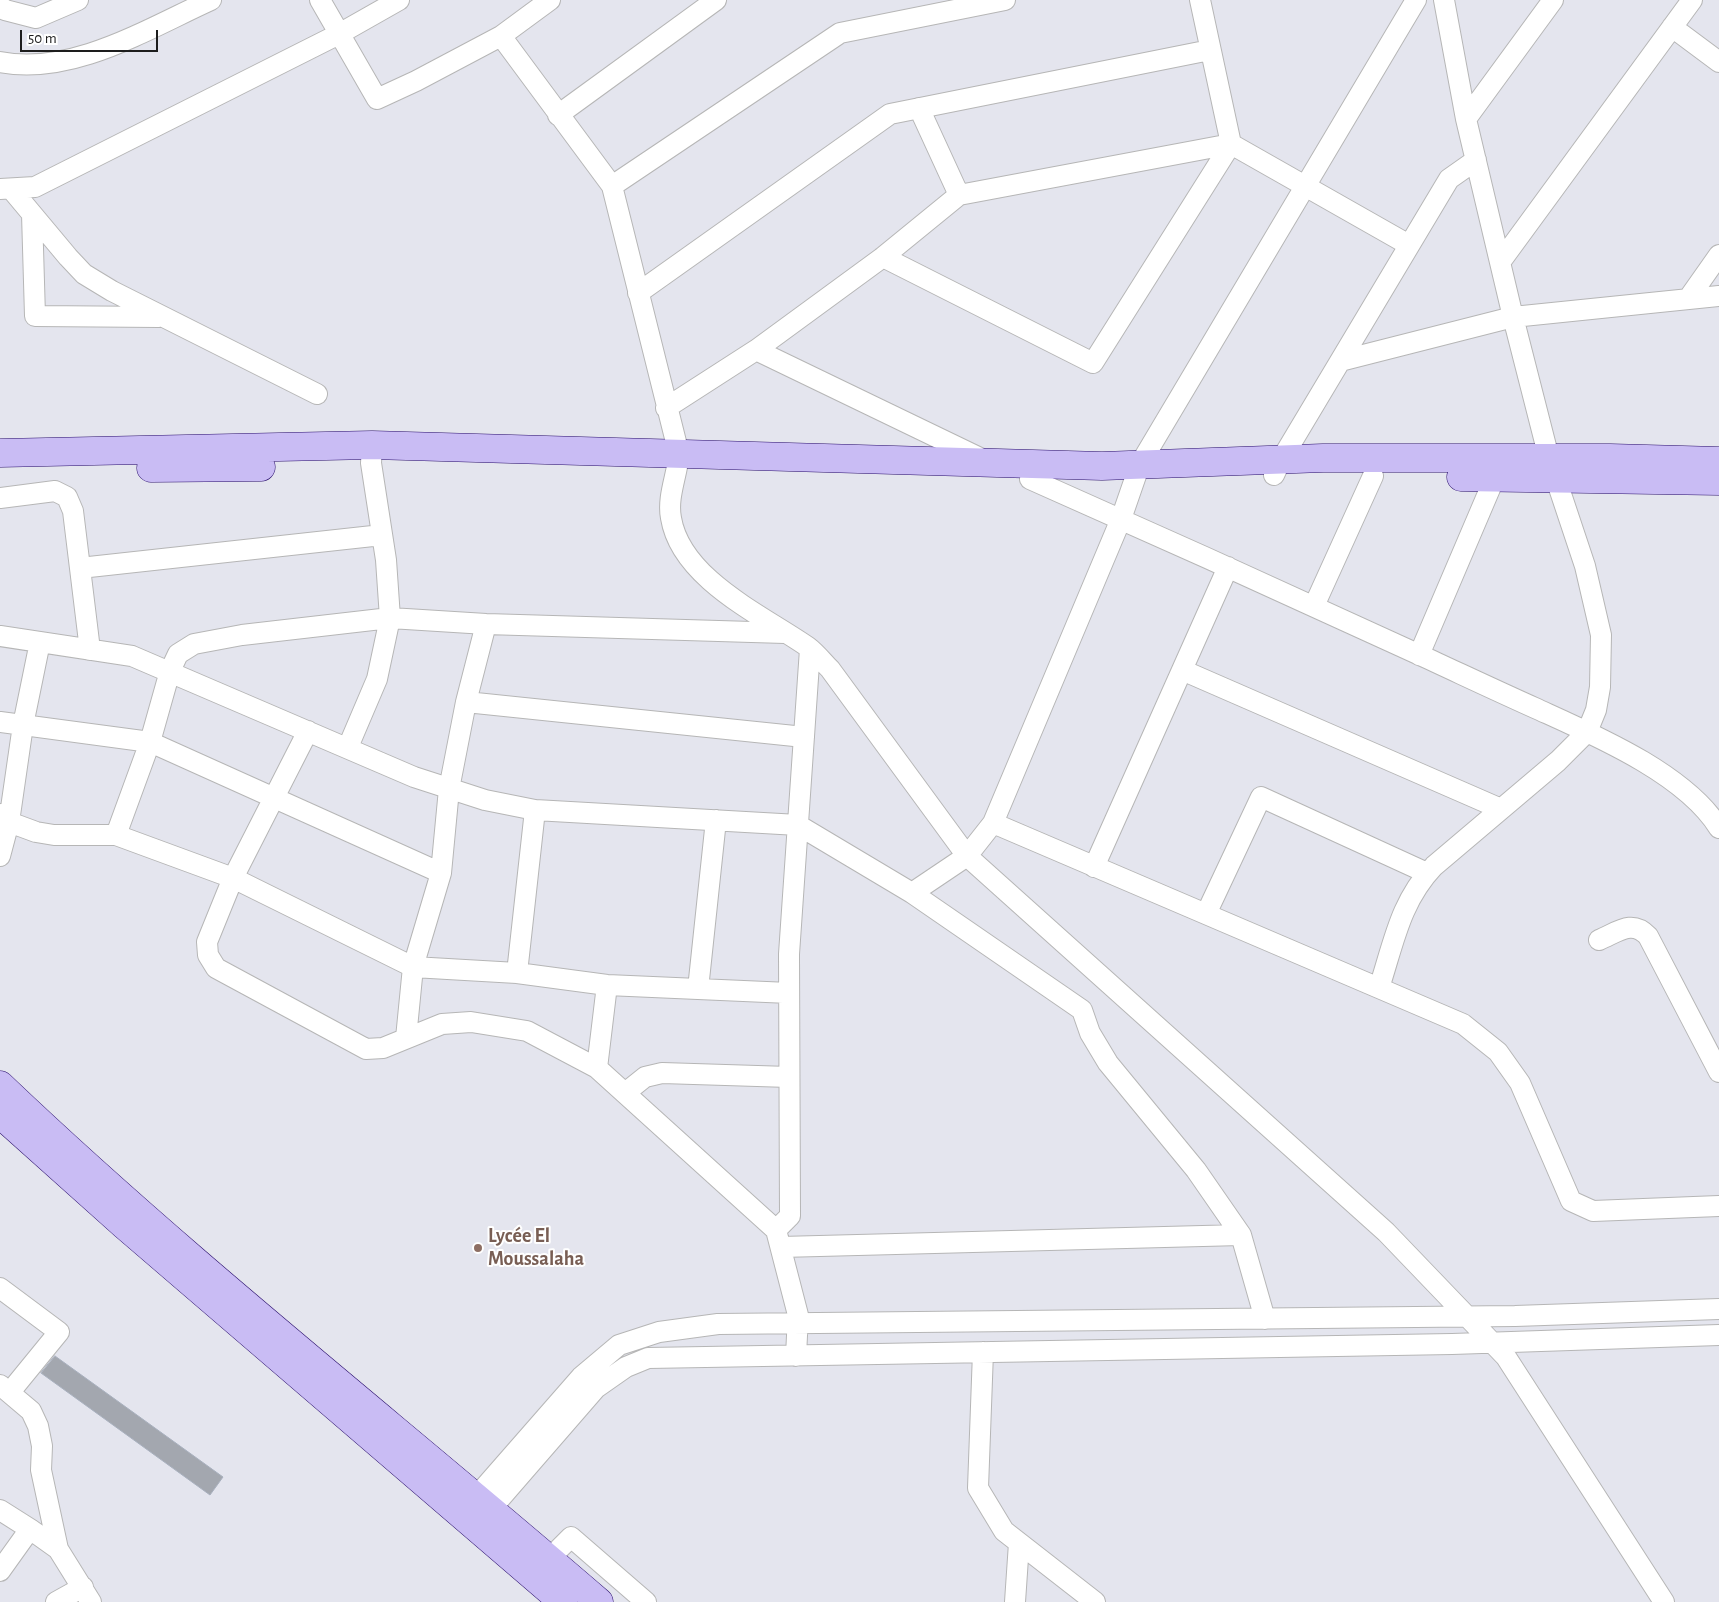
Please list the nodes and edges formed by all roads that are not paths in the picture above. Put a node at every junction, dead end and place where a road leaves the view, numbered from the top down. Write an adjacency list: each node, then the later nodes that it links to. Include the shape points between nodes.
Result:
1 (78, 0): 13 (street, via 36,18)
2 (211, 0): 18 (street, via 85,57 20,66)
3 (320, 0): 15 (street)
4 (400, 0): 15 (street)
5 (550, 0): 16 (street)
6 (716, 0): 21 (street)
7 (1004, 0): 25 (street, via 840,33)
8 (1200, 0): 17 (street)
9 (1416, 0): 26 (street)
10 (1444, 0): 22 (street)
11 (1553, 0): 22 (street)
12 (1692, 0): 14 (street)
13 (0, 6)
14 (1672, 27): 19 (street); 33 (street)
15 (339, 34): 16 (street, via 377,99); 27 (street, via 35,187)
16 (501, 36): 21 (street)
17 (1210, 50): 20 (street); 23 (street)
18 (0, 62)
19 (1719, 62)
20 (919, 108): 28 (street); 34 (street, via 890,114)
21 (558, 115): 25 (street)
22 (1466, 119): 24 (street)
23 (1231, 144): 26 (street); 28 (street); 32 (street, via 1093,363)
24 (1476, 160): 30 (street, via 1448,179); 33 (street)
25 (612, 186): 34 (street)
26 (1306, 187): 30 (street); 51 (street)
27 (6, 190): 29 (street)
28 (959, 195): 32 (street)
29 (32, 214): 37 (street, via 84,274); 37 (street, via 35,316)
30 (1408, 246): 40 (street)
31 (1719, 255): 36 (street)
32 (883, 257): 39 (street)
33 (1502, 261): 38 (street)
34 (638, 293): 42 (street)
35 (1719, 296): 36 (street)
36 (1688, 299): 38 (street)
37 (165, 317): 41 (street)
38 (1513, 317): 40 (street); 50 (street)
39 (756, 350): 42 (street); 46 (street)
40 (1340, 361): 48 (street)
41 (317, 394)
42 (666, 408): 47 (street)
43 (0, 452): 44 (street)
44 (371, 454): 47 (street); 49 (street, via 191,469); 58 (street)
45 (1719, 461): 50 (street)
46 (990, 462): 47 (street); 51 (street)
47 (678, 463): 54 (street); 64 (street, via 670,501 671,519 679,544 714,585)
48 (1277, 467): 50 (street); 51 (street); 52 (street)
49 (0, 468)
50 (1553, 468): 53 (street); 55 (street); 76 (street, via 1585,566 1601,635 1600,687)
51 (1138, 471): 54 (street); 57 (street)
52 (1373, 476): 53 (street); 61 (street)
53 (1495, 477): 69 (street)
54 (1030, 479): 57 (street)
55 (1719, 481)
56 (0, 498): 60 (street, via 55,491 67,497 73,511)
57 (1121, 519): 59 (street); 86 (street)
58 (382, 535): 60 (street); 62 (street)
59 (1228, 567): 61 (street); 70 (street)
60 (80, 568): 68 (street)
61 (1314, 606): 69 (street)
62 (390, 618): 63 (street); 71 (street, via 242,635 194,644 178,654); 79 (street, via 377,679)
63 (486, 624): 64 (street); 72 (street)
64 (785, 633): 67 (street)
65 (0, 636): 66 (street)
66 (40, 642): 68 (street); 74 (street)
67 (810, 649): 77 (street); 91 (street, via 848,692)
68 (90, 650): 71 (street, via 132,656)
69 (1419, 655): 76 (street)
70 (1182, 670): 82 (street); 92 (street)
71 (170, 671): 75 (street); 78 (street)
72 (466, 702): 77 (street); 80 (street)
73 (0, 722): 74 (street)
74 (23, 725): 78 (street); 84 (street)
75 (308, 731): 79 (street); 81 (street)
76 (1588, 732): 82 (street); 88 (street, via 1681,788 1701,805)
77 (804, 737): 87 (street)
78 (150, 742): 81 (street); 89 (street)
79 (348, 747): 80 (street)
80 (449, 789): 83 (street); 93 (street)
81 (274, 798): 93 (street); 95 (street)
82 (1502, 809): 94 (street)
83 (535, 810): 85 (street); 100 (street)
84 (4, 818): 89 (street, via 36,832 54,835); 90 (street)
85 (716, 820): 87 (street); 103 (street)
86 (993, 823): 91 (street); 92 (street)
87 (798, 825): 96 (street); 104 (street, via 788,954)
88 (1719, 828)
89 (116, 835): 95 (street)
90 (0, 856)
91 (967, 856): 96 (street); 117 (street, via 1386,1232)
92 (1094, 867): 97 (street)
93 (441, 873): 99 (street)
94 (1427, 874): 97 (street, via 1261,797); 102 (street, via 1406,904)
95 (233, 878): 99 (street); 105 (street, via 207,942 208,955 216,968 366,1049 383,1048)
96 (912, 893): 113 (street, via 1082,1010 1090,1033 1108,1063 1196,1170)
97 (1206, 914): 102 (street)
98 (1599, 940): 107 (street, via 1630,926 1641,929 1648,936)
99 (413, 967): 100 (street); 105 (street)
100 (517, 972): 101 (street)
101 (607, 985): 103 (street); 106 (street)
102 (1379, 988): 112 (street, via 1463,1024 1498,1052 1520,1083 1571,1201 1593,1211)
103 (698, 989): 104 (street)
104 (789, 993): 108 (street)
105 (406, 1038): 106 (street, via 442,1024 490,1024 527,1030)
106 (597, 1068): 110 (street)
107 (1719, 1072)
108 (789, 1077): 110 (street, via 662,1073 645,1077); 114 (street, via 790,1216)
109 (0, 1085): 125 (street, via 118,1193 365,1406)
110 (625, 1094): 114 (street)
111 (0, 1114): 134 (street, via 139,1238)
112 (1719, 1206)
113 (1241, 1235): 114 (street); 118 (street)
114 (778, 1238): 119 (street)
115 (0, 1288): 124 (street, via 59,1332)
116 (1719, 1309): 117 (street)
117 (1467, 1317): 118 (street); 121 (street)
118 (1265, 1319): 119 (street)
119 (798, 1323): 123 (street); 125 (street, via 718,1324 659,1332 619,1346 581,1377)
120 (1719, 1335): 121 (street)
121 (1492, 1342): 122 (street); 139 (street, via 1506,1357)
122 (983, 1352): 123 (street); 128 (street, via 978,1488 1004,1531)
123 (796, 1356): 125 (street, via 648,1358 626,1367 596,1388)
124 (5, 1388): 129 (street, via 31,1412 38,1426 42,1446 41,1470)
125 (484, 1503): 130 (street)
126 (0, 1510): 127 (street)
127 (30, 1528): 129 (street); 131 (street)
128 (1019, 1543): 137 (street); 138 (street)
129 (58, 1549): 132 (street)
130 (550, 1559): 135 (street); 136 (street, via 571,1537)
131 (0, 1570)
132 (87, 1595): 133 (street)
133 (56, 1602)
134 (563, 1602)
135 (599, 1602)
136 (646, 1602)
137 (1015, 1602)
138 (1095, 1602)
139 (1664, 1602)

